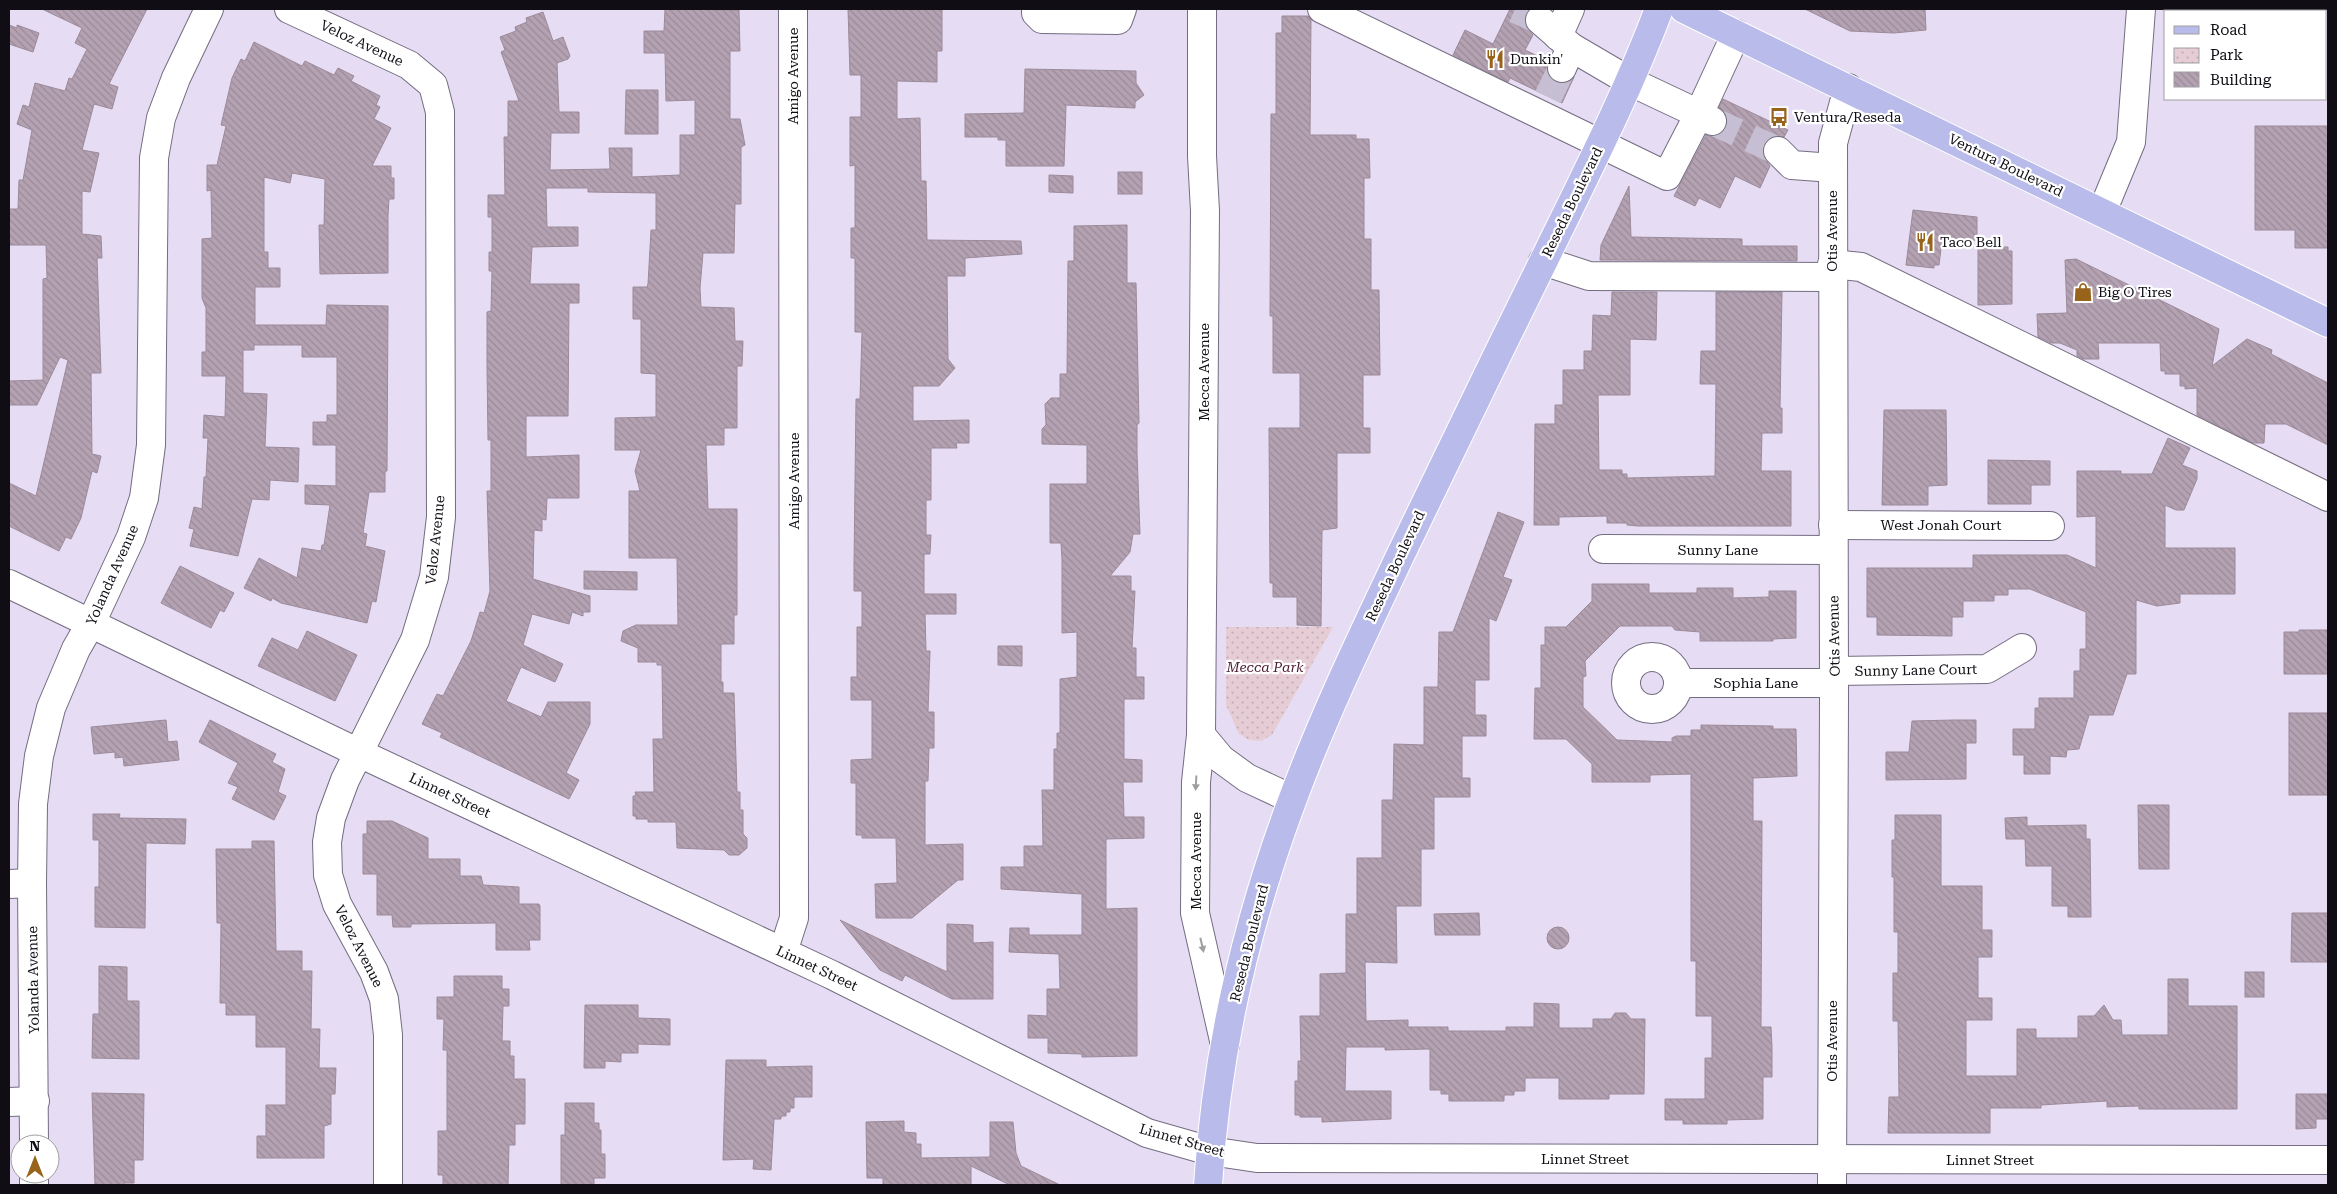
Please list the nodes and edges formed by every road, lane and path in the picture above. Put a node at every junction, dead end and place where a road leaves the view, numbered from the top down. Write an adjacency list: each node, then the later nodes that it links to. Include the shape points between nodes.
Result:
1 (209, 9): 28 (street, Yolanda Avenue, via 161,118 154,158 151,445 144,498 132,537)
2 (289, 9): 33 (street, Veloz Avenue, via 409,65 433,85 440,112 441,517 434,578 415,640)
3 (793, 9): 36 (street, Amigo Avenue, via 794,918)
4 (1036, 9): 5 (street, via 1042,19 1118,20)
5 (1122, 9)
6 (1202, 9): 32 (street, Mecca Avenue, via 1205,220)
7 (1322, 9): 16 (street, via 1544,105)
8 (1570, 9): 13 (street, via 1558,43)
9 (1659, 9): 13 (main road, Reseda Boulevard)
10 (1684, 9): 12 (main road, Ventura Boulevard)
11 (2141, 9): 19 (street, via 2131,142)
12 (1736, 34): 14 (main road, Ventura Boulevard); 15 (street)
13 (1629, 81): 15 (street); 16 (main road, Reseda Boulevard)
14 (1848, 88): 18 (street, Otis Avenue, via 1834,136); 19 (main road, Ventura Boulevard)
15 (1706, 117): 16 (street, via 1667,176)
16 (1601, 144): 20 (main road, Reseda Boulevard)
17 (1778, 151): 18 (street, via 1792,165)
18 (1833, 168): 21 (street, Otis Avenue)
19 (2102, 212): 22 (main road, Ventura Boulevard)
20 (1544, 260): 21 (street, via 1589,276); 34 (main road, Reseda Boulevard, via 1341,681)
21 (1832, 270): 23 (street, via 1861,267); 25 (street, Otis Avenue)
22 (2328, 322)
23 (2328, 497)
24 (2050, 526): 25 (street, West Jonah Court)
25 (1833, 538): 26 (street, Sunny Lane); 30 (street, Otis Avenue)
26 (1603, 550)
27 (9, 584): 28 (street, Linnet Street)
28 (91, 623): 33 (street, Linnet Street); 35 (street, Yolanda Avenue, via 76,649 51,708 39,756)
29 (2022, 648): 30 (street, Sunny Lane Court, via 1987,669)
30 (1834, 677): 31 (street, Sophia Lane, via 1785,682); 42 (street, Otis Avenue)
31 (1678, 683)
32 (1201, 735): 34 (street, via 1227,764 1247,778); 37 (street, Mecca Avenue, one-way to 37, via 1196,782 1195,913)
33 (359, 753): 36 (street, Linnet Street); 43 (street, Veloz Avenue, via 331,818 327,842 328,876 337,904 374,972 384,999 388,1035)
34 (1292, 799): 37 (main road, Reseda Boulevard, via 1246,944)
35 (20, 884): 38 (street, Yolanda Avenue)
36 (783, 952): 40 (street, Linnet Street, via 1146,1133)
37 (1225, 1045): 40 (main road, Reseda Boulevard)
38 (22, 1101): 39 (street, Yolanda Avenue)
39 (31, 1134)
40 (1210, 1151): 42 (street, Linnet Street, via 1257,1158); 44 (main road, Reseda Boulevard)
41 (2328, 1160): 42 (street, Linnet Street)
42 (1832, 1173)
43 (388, 1185)
44 (1208, 1185)

